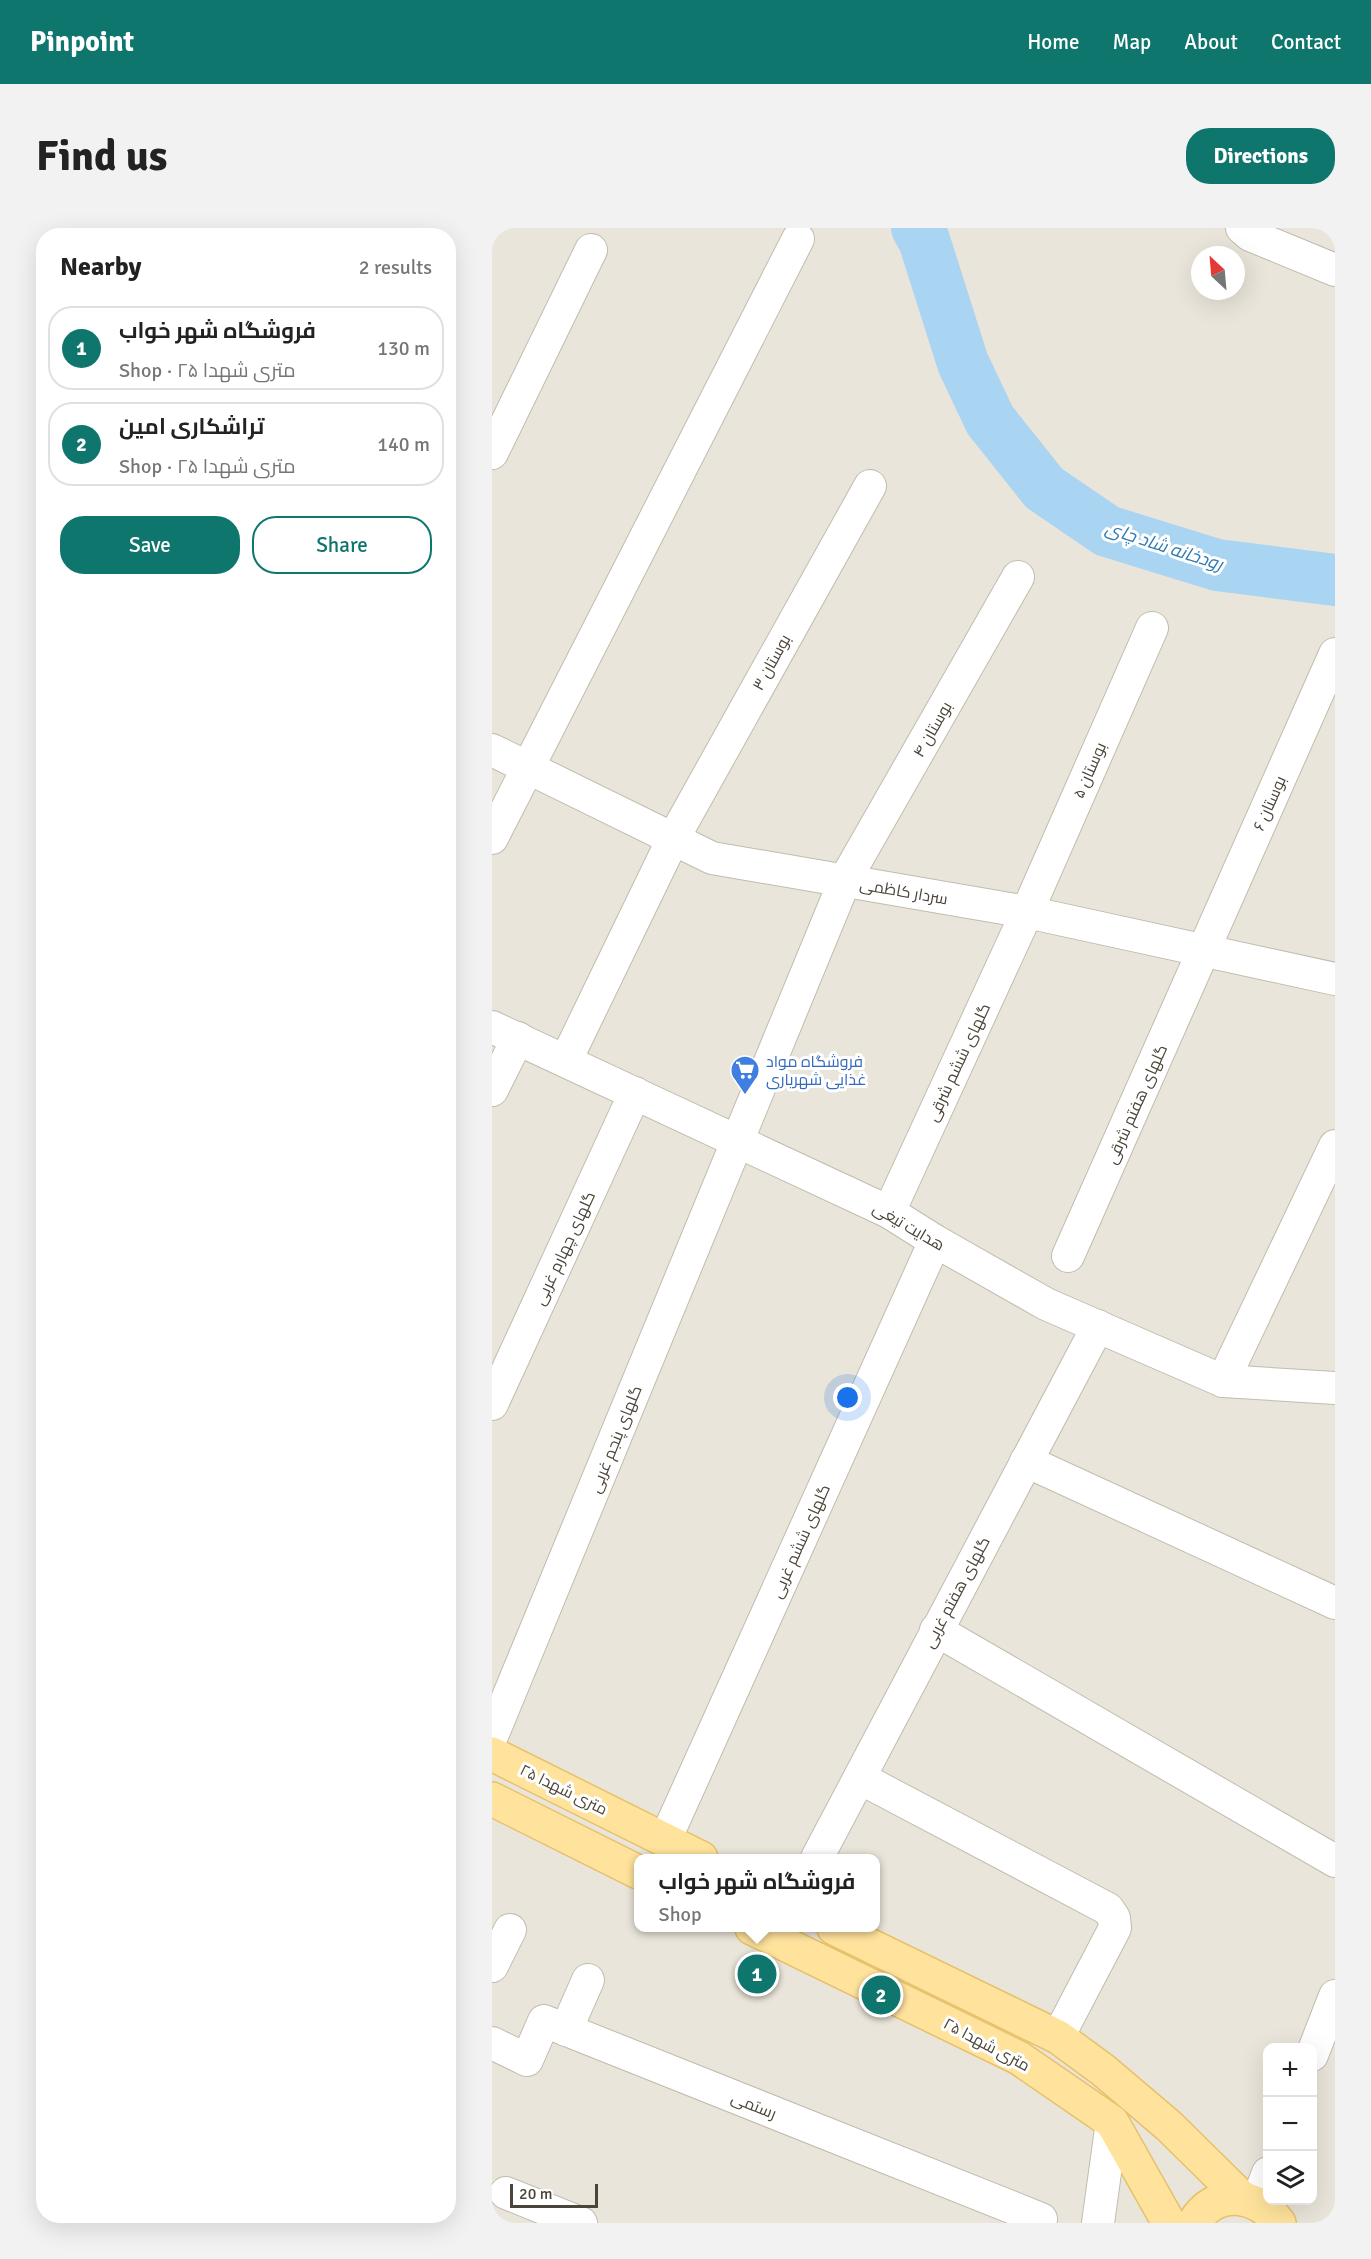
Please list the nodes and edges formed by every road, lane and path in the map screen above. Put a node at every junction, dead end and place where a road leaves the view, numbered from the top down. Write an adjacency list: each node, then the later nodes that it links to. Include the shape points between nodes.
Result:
1 (1242, 228): 4 (street, via 1250,236)
2 (798, 239): 11 (street)
3 (591, 250): 5 (street)
4 (1335, 270)
5 (492, 453)
6 (870, 486): 13 (street, بوستان ۳)
7 (1018, 577): 14 (street, بوستان ۴)
8 (1152, 628): 15 (street, بوستان ۵)
9 (1335, 654): 16 (street, بوستان ۶)
10 (492, 750): 11 (street, سردار کاظمی)
11 (528, 769): 12 (street); 13 (street, سردار کاظمی)
12 (492, 838)
13 (673, 839): 14 (street, سردار کاظمی, via 712,858); 19 (street, بوستان ۳)
14 (845, 880): 15 (street, سردار کاظمی); 22 (street, بوستان ۴)
15 (1027, 912): 16 (street, سردار کاظمی); 24 (street, گلهای ششم شرقی)
16 (1204, 952): 17 (street, سردار کاظمی); 26 (street, گلهای هفتم شرقی)
17 (1335, 979)
18 (505, 1033): 19 (street, هدایت تیغی); 20 (street)
19 (566, 1060): 21 (street, هدایت تیغی)
20 (492, 1090)
21 (635, 1093): 22 (street, هدایت تیغی); 30 (street, گلهای چهارم غربی)
22 (738, 1141): 24 (street, هدایت تیغی); 34 (street, گلهای پنجم غربی)
23 (1335, 1146): 28 (street)
24 (889, 1212): 25 (street, هدایت تیغی)
25 (935, 1241): 27 (street, هدایت تیغی, via 1046,1304); 38 (street, گلهای ششم غربی)
26 (1068, 1256)
27 (1098, 1326): 28 (street, هدایت تیغی); 31 (street, گلهای هفتم غربی)
28 (1223, 1381): 29 (street, هدایت تیغی)
29 (1335, 1388)
30 (492, 1404)
31 (1026, 1461): 32 (street); 33 (street, گلهای هفتم غربی)
32 (1335, 1603)
33 (936, 1630): 36 (street, گلهای هفتم غربی); 41 (street)
34 (492, 1736)
35 (492, 1754): 38 (main road, ۲۵ متری شهدا)
36 (860, 1778): 40 (street, گلهای هفتم غربی); 50 (street, via 1108,1909 1116,1928)
37 (492, 1799): 42 (main road)
38 (665, 1840): 39 (main road, ۲۵ متری شهدا)
39 (693, 1854)
40 (819, 1854)
41 (1335, 1861)
42 (634, 1870)
43 (510, 1930): 46 (street)
44 (760, 1932): 53 (main road, ۲۵ متری شهدا, via 1018,2058)
45 (842, 1932): 50 (main road)
46 (492, 1966)
47 (588, 1980): 49 (street)
48 (1335, 1996): 52 (street)
49 (567, 2030): 51 (street, رستمی, via 544,2021 527,2060); 56 (street, رستمی)
50 (1058, 2037): 55 (main road)
51 (492, 2043)
52 (1317, 2043)
53 (1112, 2122): 58 (street); 59 (main road, ۲۵ متری شهدا)
54 (506, 2193): 57 (street)
55 (1261, 2199): 60 (main road, via 1226,2199 1211,2205)
56 (1041, 2219)
57 (581, 2223)
58 (1098, 2223)
59 (1169, 2223)
60 (1194, 2223)

